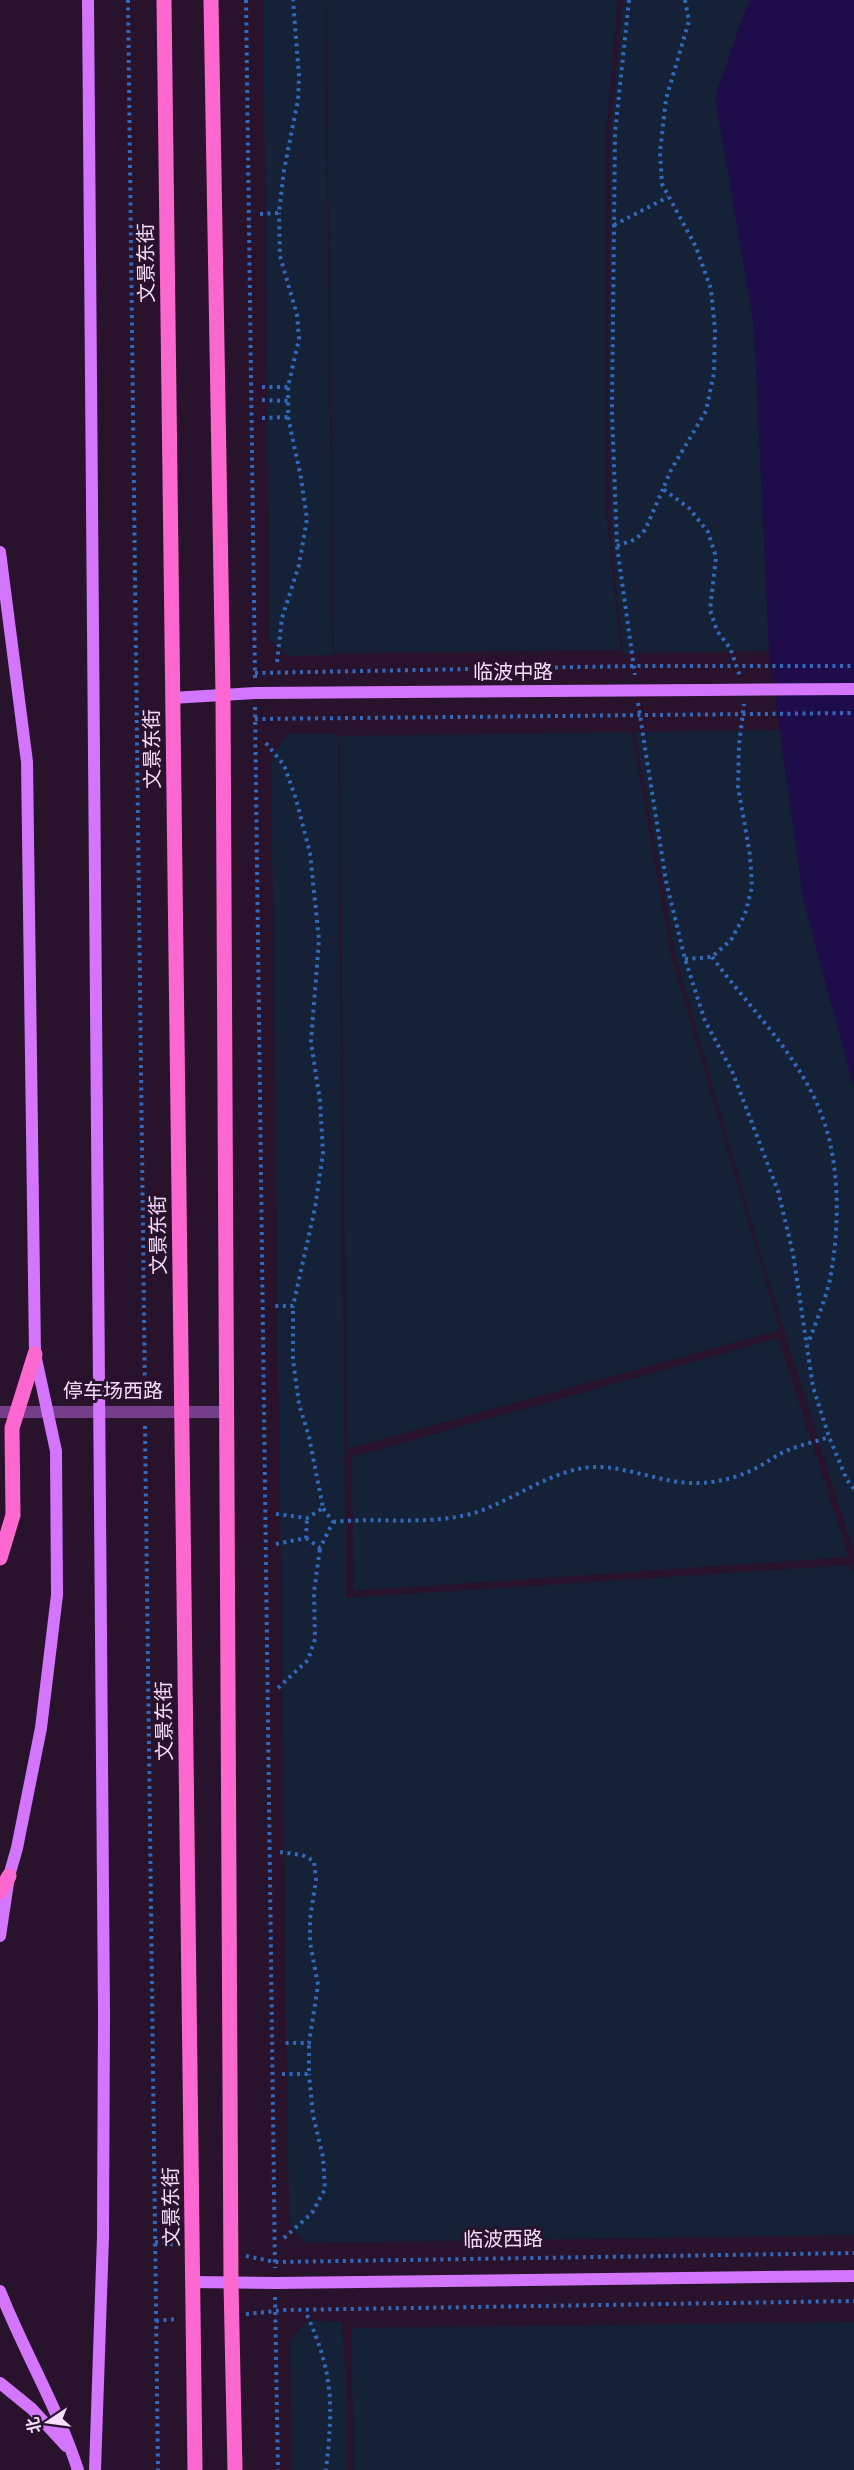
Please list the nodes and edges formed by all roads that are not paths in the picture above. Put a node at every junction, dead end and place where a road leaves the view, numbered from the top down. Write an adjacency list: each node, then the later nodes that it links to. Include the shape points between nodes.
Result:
1 (88, 0): 10 (street)
2 (164, 0): 7 (main road, 文景东街)
3 (211, 0): 6 (main road)
4 (0, 552): 8 (street, via 27,762)
5 (854, 689): 6 (street, 临波中路, bridge)
6 (223, 694): 7 (street, 临波中路); 14 (main road)
7 (172, 698): 11 (main road, 文景东街)
8 (35, 1354): 9 (street); 13 (main road)
9 (47, 1411): 10 (street, 停车场西路); 13 (street, 停车场西路); 16 (street, via 56,1450 57,1595 41,1728)
10 (100, 1411): 11 (street, 停车场西路); 26 (street, via 103,2237)
11 (181, 1411): 14 (street, 停车场西路); 20 (main road, 文景东街)
12 (0, 1412): 13 (street, 停车场西路)
13 (17, 1412): 15 (main road, via 12,1428 13,1515)
14 (227, 1412): 21 (main road)
15 (0, 1558)
16 (9, 1876): 17 (main road); 18 (street)
17 (0, 1892)
18 (0, 1936)
19 (854, 2276): 21 (street, 临波西路)
20 (192, 2282): 21 (street, 临波西路); 27 (main road, 文景东街)
21 (231, 2283): 28 (main road)
22 (0, 2291): 24 (street)
23 (0, 2384): 24 (street, via 32,2409)
24 (73, 2454): 25 (street)
25 (78, 2470)
26 (95, 2470)
27 (195, 2470)
28 (235, 2470)

